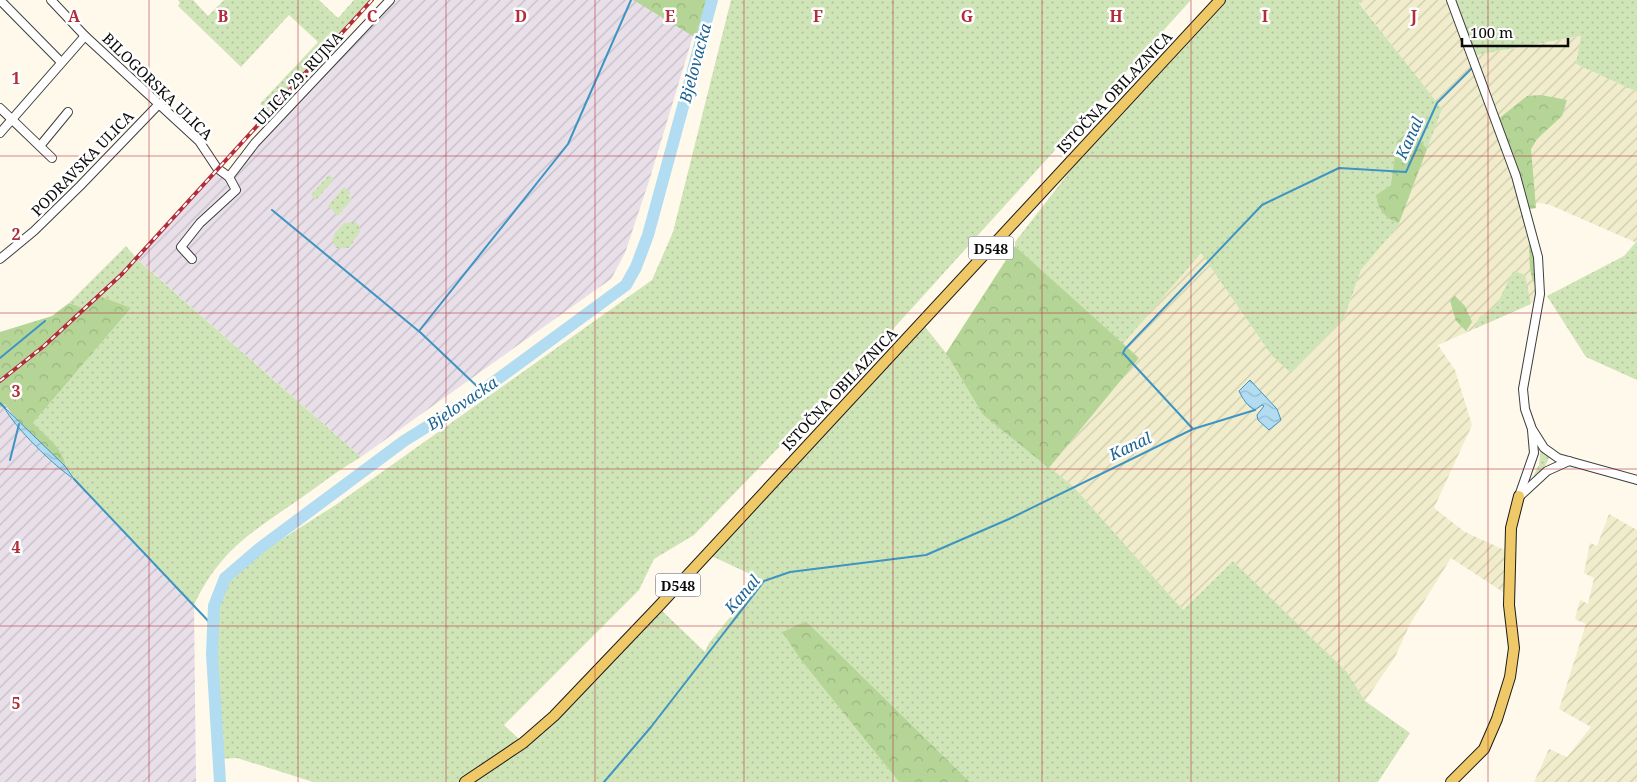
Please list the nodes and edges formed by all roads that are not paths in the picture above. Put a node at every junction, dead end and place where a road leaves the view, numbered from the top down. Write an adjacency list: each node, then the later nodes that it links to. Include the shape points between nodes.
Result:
1 (0, 0): 7 (street)
2 (51, 0): 6 (street, BILOGORSKA ULICA)
3 (390, 0): 15 (street, ULICA 29. RUJNA, via 255,143)
4 (1220, 0): 22 (main road, ISTOČNA OBILAZNICA / D548, via 560,709 523,743)
5 (1452, 0): 18 (street, via 1516,176 1538,257 1540,294 1523,389)
6 (85, 36): 7 (street); 8 (street, BILOGORSKA ULICA)
7 (61, 62): 11 (street)
8 (159, 104): 15 (street, BILOGORSKA ULICA, via 199,141 218,168); 16 (street, PODRAVSKA ULICA, via 54,212)
9 (0, 108): 11 (street)
10 (68, 112): 13 (street)
11 (12, 119): 12 (street); 13 (street)
12 (0, 133)
13 (40, 146): 14 (street)
14 (52, 158)
15 (229, 177): 17 (street, via 236,190 200,223 181,248)
16 (0, 259)
17 (192, 259)
18 (1532, 429): 19 (street, via 1544,448); 21 (street, via 1534,453)
19 (1569, 461): 20 (street); 21 (street, via 1547,471)
20 (1637, 480)
21 (1519, 496): 23 (main road, via 1512,528 1509,605 1514,648 1510,677 1484,749)
22 (465, 782)
23 (1451, 782)

